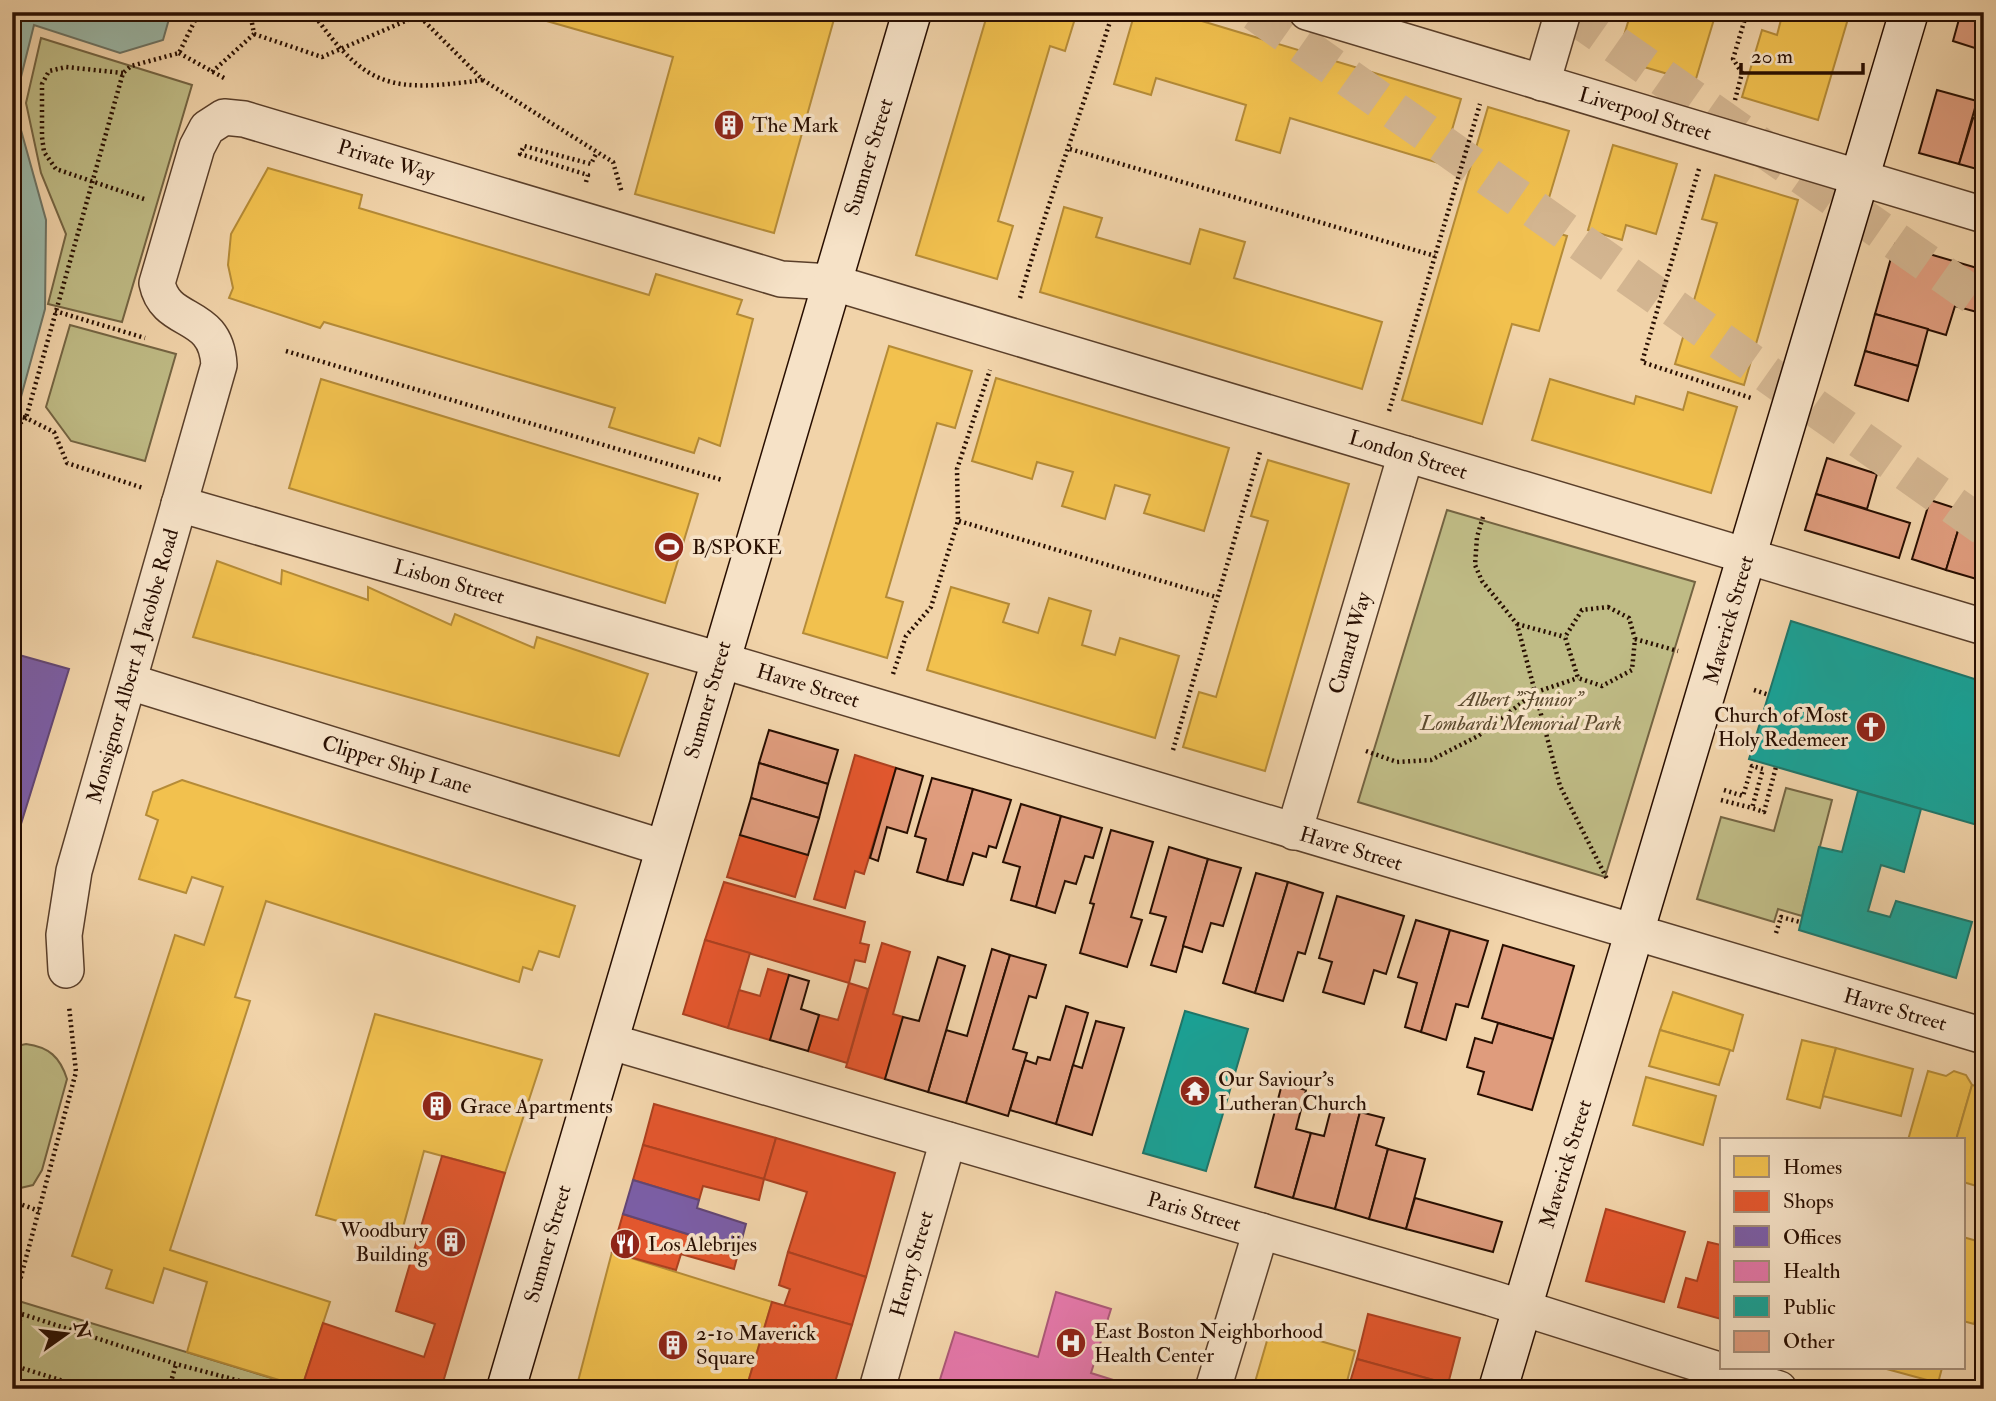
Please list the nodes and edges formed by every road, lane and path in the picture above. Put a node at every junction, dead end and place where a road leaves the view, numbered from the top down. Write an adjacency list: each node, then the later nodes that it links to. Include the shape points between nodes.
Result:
1 (200, 12): 14 (path)
2 (250, 12): 12 (path)
3 (312, 12): 13 (path)
4 (411, 12): 11 (path)
5 (912, 12): 32 (street, Sumner Street)
6 (1113, 12): 22 (path)
7 (1307, 12): 19 (street, Liverpool Street)
8 (1563, 12): 19 (street)
9 (1746, 12): 21 (path, via 1733,58 1742,73)
10 (1909, 12): 25 (street, Maverick Street)
11 (418, 16): 13 (path); 18 (path)
12 (254, 34): 13 (path, via 323,57); 15 (path)
13 (338, 49): 18 (path, via 355,66 388,81 421,88)
14 (179, 53): 15 (path); 16 (path, via 131,66)
15 (212, 72): 17 (path)
16 (122, 73): 26 (path); 26 (path, via 66,67 49,71 41,84 44,152 56,169)
17 (228, 80)
18 (483, 80): 23 (path)
19 (1542, 83): 25 (street, Liverpool Street)
20 (1480, 103): 31 (path)
21 (1734, 108)
22 (1070, 149): 31 (path); 33 (path, via 1043,218)
23 (597, 152): 27 (path, via 591,164 524,146 520,154 588,175); 28 (path, via 613,162)
24 (1700, 168): 39 (path, via 1642,362)
25 (1860, 178): 30 (street, Liverpool Street); 51 (street, Maverick Street)
26 (91, 181): 29 (path); 34 (path)
27 (585, 188)
28 (625, 200)
29 (150, 201)
30 (1984, 215)
31 (1435, 256): 40 (path)
32 (831, 282): 37 (street, Private Way, via 781,279 244,119 224,117 207,128 197,147 157,283 160,298 210,334 218,346); 45 (street, London Street); 58 (street, Sumner Street)
33 (1018, 304)
34 (55, 312): 35 (path); 42 (path)
35 (148, 339)
36 (286, 351): 46 (path)
37 (219, 365): 48 (street, Monsignor Albert A Jacobbe Road)
38 (990, 370): 50 (path, via 957,469)
39 (1757, 400)
40 (1389, 412)
41 (12, 415): 42 (path)
42 (26, 418): 43 (path); 47 (path, via 54,432 67,463)
43 (12, 430)
44 (1261, 449): 52 (path)
45 (1406, 454): 51 (street, London Street); 71 (street, Cunard Way)
46 (722, 480)
47 (144, 488)
48 (179, 504): 58 (street, Lisbon Street); 61 (street, Monsignor Albert A Jacobbe Road)
49 (1484, 513): 53 (path, via 1476,537 1475,565 1482,581)
50 (958, 521): 52 (path); 59 (path, via 931,607 906,636)
51 (1747, 557): 54 (street, London Street); 76 (street, Maverick Street)
52 (1216, 597): 65 (path)
53 (1517, 624): 55 (path); 63 (path)
54 (1984, 627)
55 (1565, 637): 56 (path, via 1582,610 1608,607 1629,618); 60 (path)
56 (1635, 639): 57 (path); 60 (path, via 1632,670 1602,687)
57 (1684, 652)
58 (720, 660): 71 (street, Havre Street); 72 (street, Sumner Street)
59 (892, 675)
60 (1578, 678): 63 (path)
61 (130, 682): 72 (street, Clipper Ship Lane); 77 (street, Monsignor Albert A Jacobbe Road, via 68,899)
62 (1754, 690): 64 (path)
63 (1535, 692): 66 (path, via 1478,736 1431,761 1397,762); 73 (path, via 1560,786)
64 (1769, 695)
65 (1173, 750)
66 (1366, 751)
67 (1776, 767): 70 (path, via 1764,812)
68 (1724, 790): 70 (path, via 1744,796 1752,766 1763,769)
69 (1721, 800): 70 (path)
70 (1752, 808)
71 (1294, 832): 76 (street, Havre Street)
72 (664, 848): 79 (street, Sumner Street)
73 (1610, 885)
74 (1800, 922): 75 (path, via 1781,917)
75 (1776, 933)
76 (1635, 934): 78 (street, Havre Street); 84 (street, Maverick Street)
77 (66, 970): 82 (path, via 76,1072)
78 (1984, 1036)
79 (608, 1041): 80 (street, Paris Street); 95 (street, Sumner Street)
80 (948, 1140): 83 (street, Paris Street); 96 (street, Henry Street)
81 (12, 1201): 82 (path)
82 (39, 1211): 85 (path)
83 (1261, 1231): 84 (street, Paris Street); 97 (street)
84 (1522, 1307): 98 (street, Maverick Street); 99 (street, Paris Street)
85 (12, 1310): 86 (path)
86 (22, 1314): 87 (path); 89 (path)
87 (12, 1343)
88 (1984, 1348): 91 (path, via 1976,1374)
89 (176, 1364): 93 (path); 94 (path)
90 (12, 1365): 92 (path)
91 (1984, 1376)
92 (89, 1389)
93 (169, 1389)
94 (270, 1389)
95 (506, 1389)
96 (877, 1389)
97 (1213, 1389)
98 (1498, 1389)
99 (1779, 1389)

